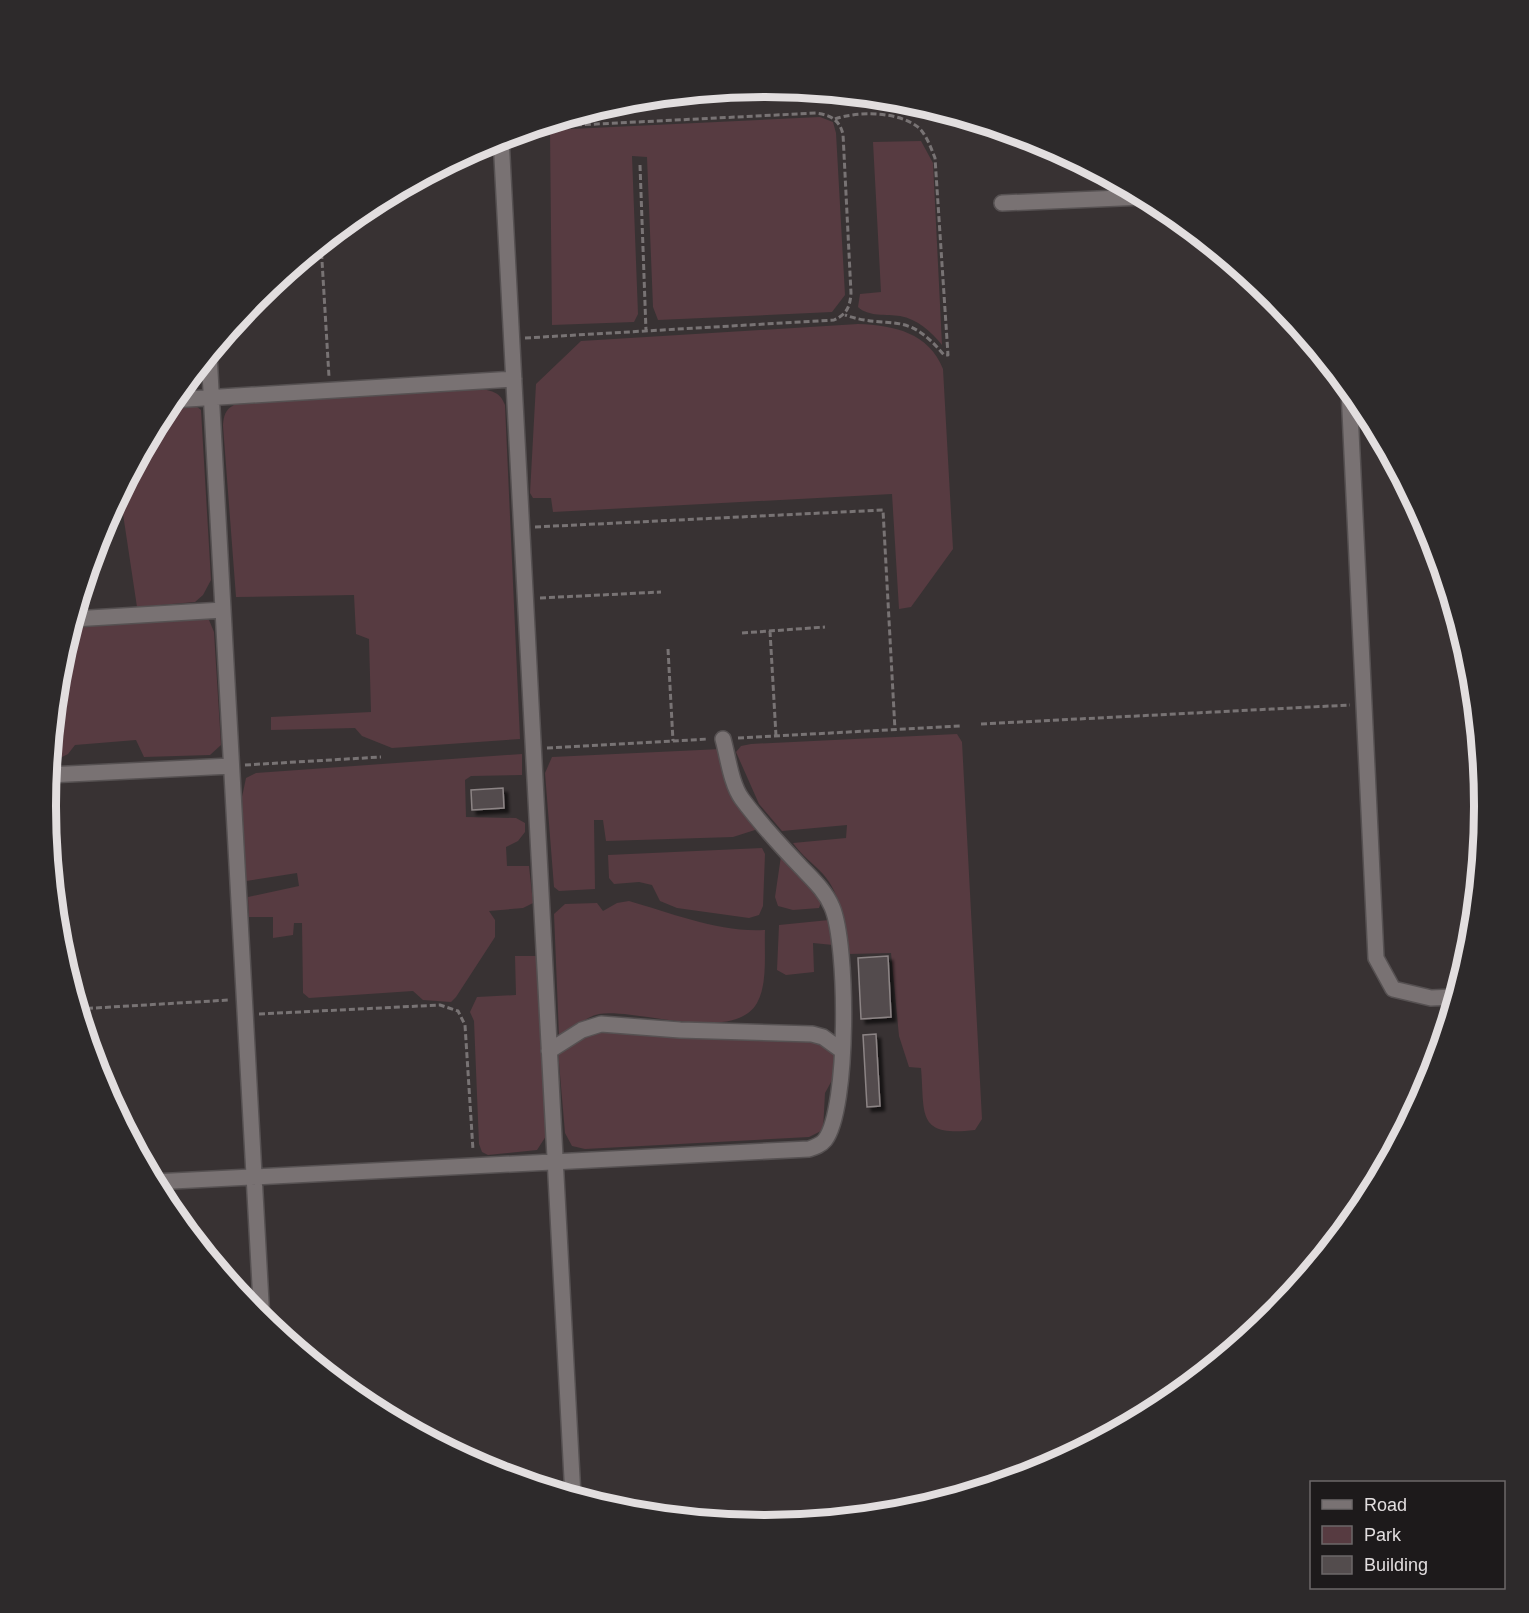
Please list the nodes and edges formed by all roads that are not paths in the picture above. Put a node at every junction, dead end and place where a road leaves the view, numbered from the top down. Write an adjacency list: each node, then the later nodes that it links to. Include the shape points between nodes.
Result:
1 (501, 148): 5 (lane)
2 (1128, 198): 3 (lane)
3 (1002, 203)
4 (210, 365): 6 (lane)
5 (514, 379): 6 (lane); 16 (lane)
6 (212, 398): 7 (lane); 9 (lane)
7 (185, 399)
8 (1350, 407): 14 (lane, via 1376,958 1393,989 1431,999)
9 (223, 610): 10 (lane); 12 (lane)
10 (81, 619)
11 (723, 739): 15 (lane, via 741,797 822,889 838,923 842,955)
12 (231, 766): 13 (lane); 18 (lane)
13 (57, 775)
14 (1447, 998)
15 (841, 1050): 16 (lane, via 813,1034 610,1024 582,1030); 17 (lane, via 836,1108 826,1139 819,1146)
16 (549, 1051): 17 (lane)
17 (554, 1161): 18 (lane); 21 (lane)
18 (255, 1176): 19 (lane); 20 (lane)
19 (163, 1181)
20 (261, 1306)
21 (573, 1488)

